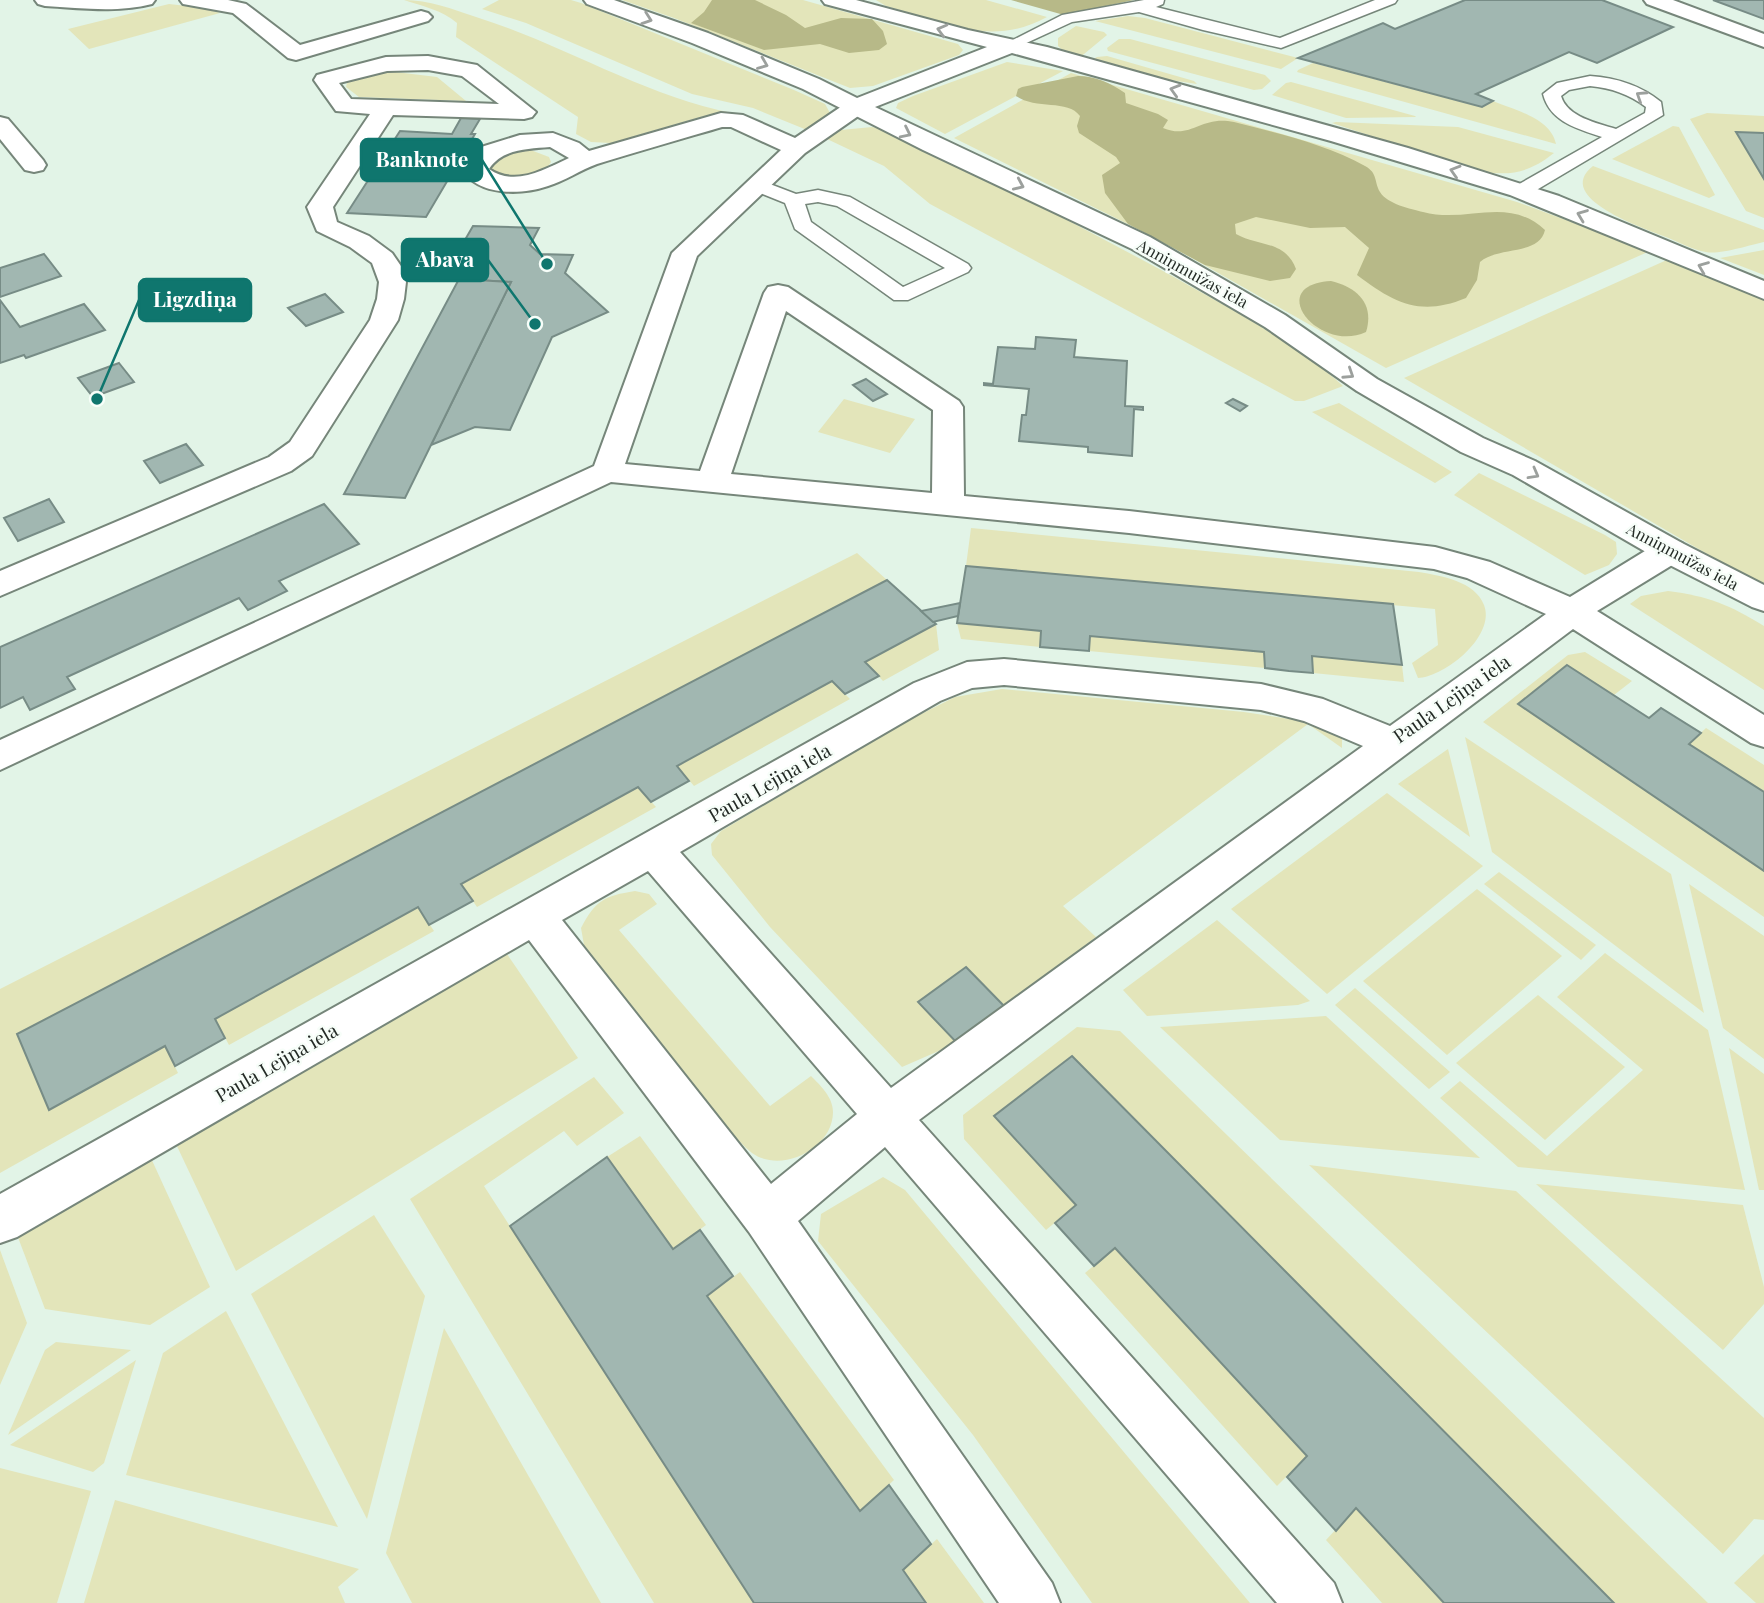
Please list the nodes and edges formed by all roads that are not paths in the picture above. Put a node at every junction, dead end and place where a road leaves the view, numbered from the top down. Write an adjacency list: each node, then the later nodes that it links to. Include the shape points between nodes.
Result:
1 (45, 0): 2 (street)
2 (145, 0)
3 (190, 0): 10 (street, via 239,8 296,54)
4 (594, 0): 13 (street, Anniņmuižas iela, one-way to 13, via 725,48)
5 (834, 0): 12 (street, one-way to 5)
6 (1161, 0): 9 (lane)
7 (1390, 0): 9 (lane, via 1281,43)
8 (1654, 0): 11 (street)
9 (1140, 7): 12 (lane, via 1068,18)
10 (421, 17)
11 (1764, 41)
12 (1009, 46): 13 (street); 21 (street, one-way to 12)
13 (856, 107): 17 (street); 27 (street, Anniņmuižas iela, one-way to 27, via 1141,243 1275,321 1367,385)
14 (385, 109): 14 (street, via 468,110 524,112 469,70 428,63 386,64 325,80 344,106); 28 (street, via 320,207 326,226 366,244 386,259 393,296 384,320 301,449 239,483)
15 (0, 124): 19 (street)
16 (1617, 136): 16 (lane, one-way to 16, via 1654,115 1655,106 1646,97 1591,81 1559,87 1552,94 1552,103 1560,112); 21 (lane)
17 (797, 148): 18 (street, via 735,120 721,120); 20 (street)
18 (585, 160)
19 (34, 165)
20 (757, 185): 22 (lane); 24 (street, via 685,253)
21 (1521, 191): 23 (street, one-way to 21)
22 (794, 200): 22 (lane, via 802,225 901,296 961,268 843,201 818,196)
23 (1764, 291)
24 (607, 472): 25 (street); 33 (street)
25 (712, 482): 26 (street); 26 (street, via 778,293 948,407)
26 (948, 505): 30 (street, via 1435,558 1470,567)
27 (1670, 551): 29 (street, Anniņmuižas iela); 30 (street, Paula Lejiņa iela)
28 (0, 584)
29 (1764, 599)
30 (1572, 612): 31 (street); 32 (street, Paula Lejiņa iela)
31 (1764, 733)
32 (1392, 744): 34 (street, Paula Lejiņa iela, via 1345,721 1261,697 986,672 927,692); 36 (street)
33 (0, 756)
34 (652, 848): 35 (street, Paula Lejiņa iela); 36 (street)
35 (534, 915): 37 (street); 38 (street, Paula Lejiņa iela)
36 (887, 1117): 37 (street); 40 (street)
37 (767, 1217): 39 (street)
38 (0, 1220)
39 (1032, 1603)
40 (1314, 1603)

